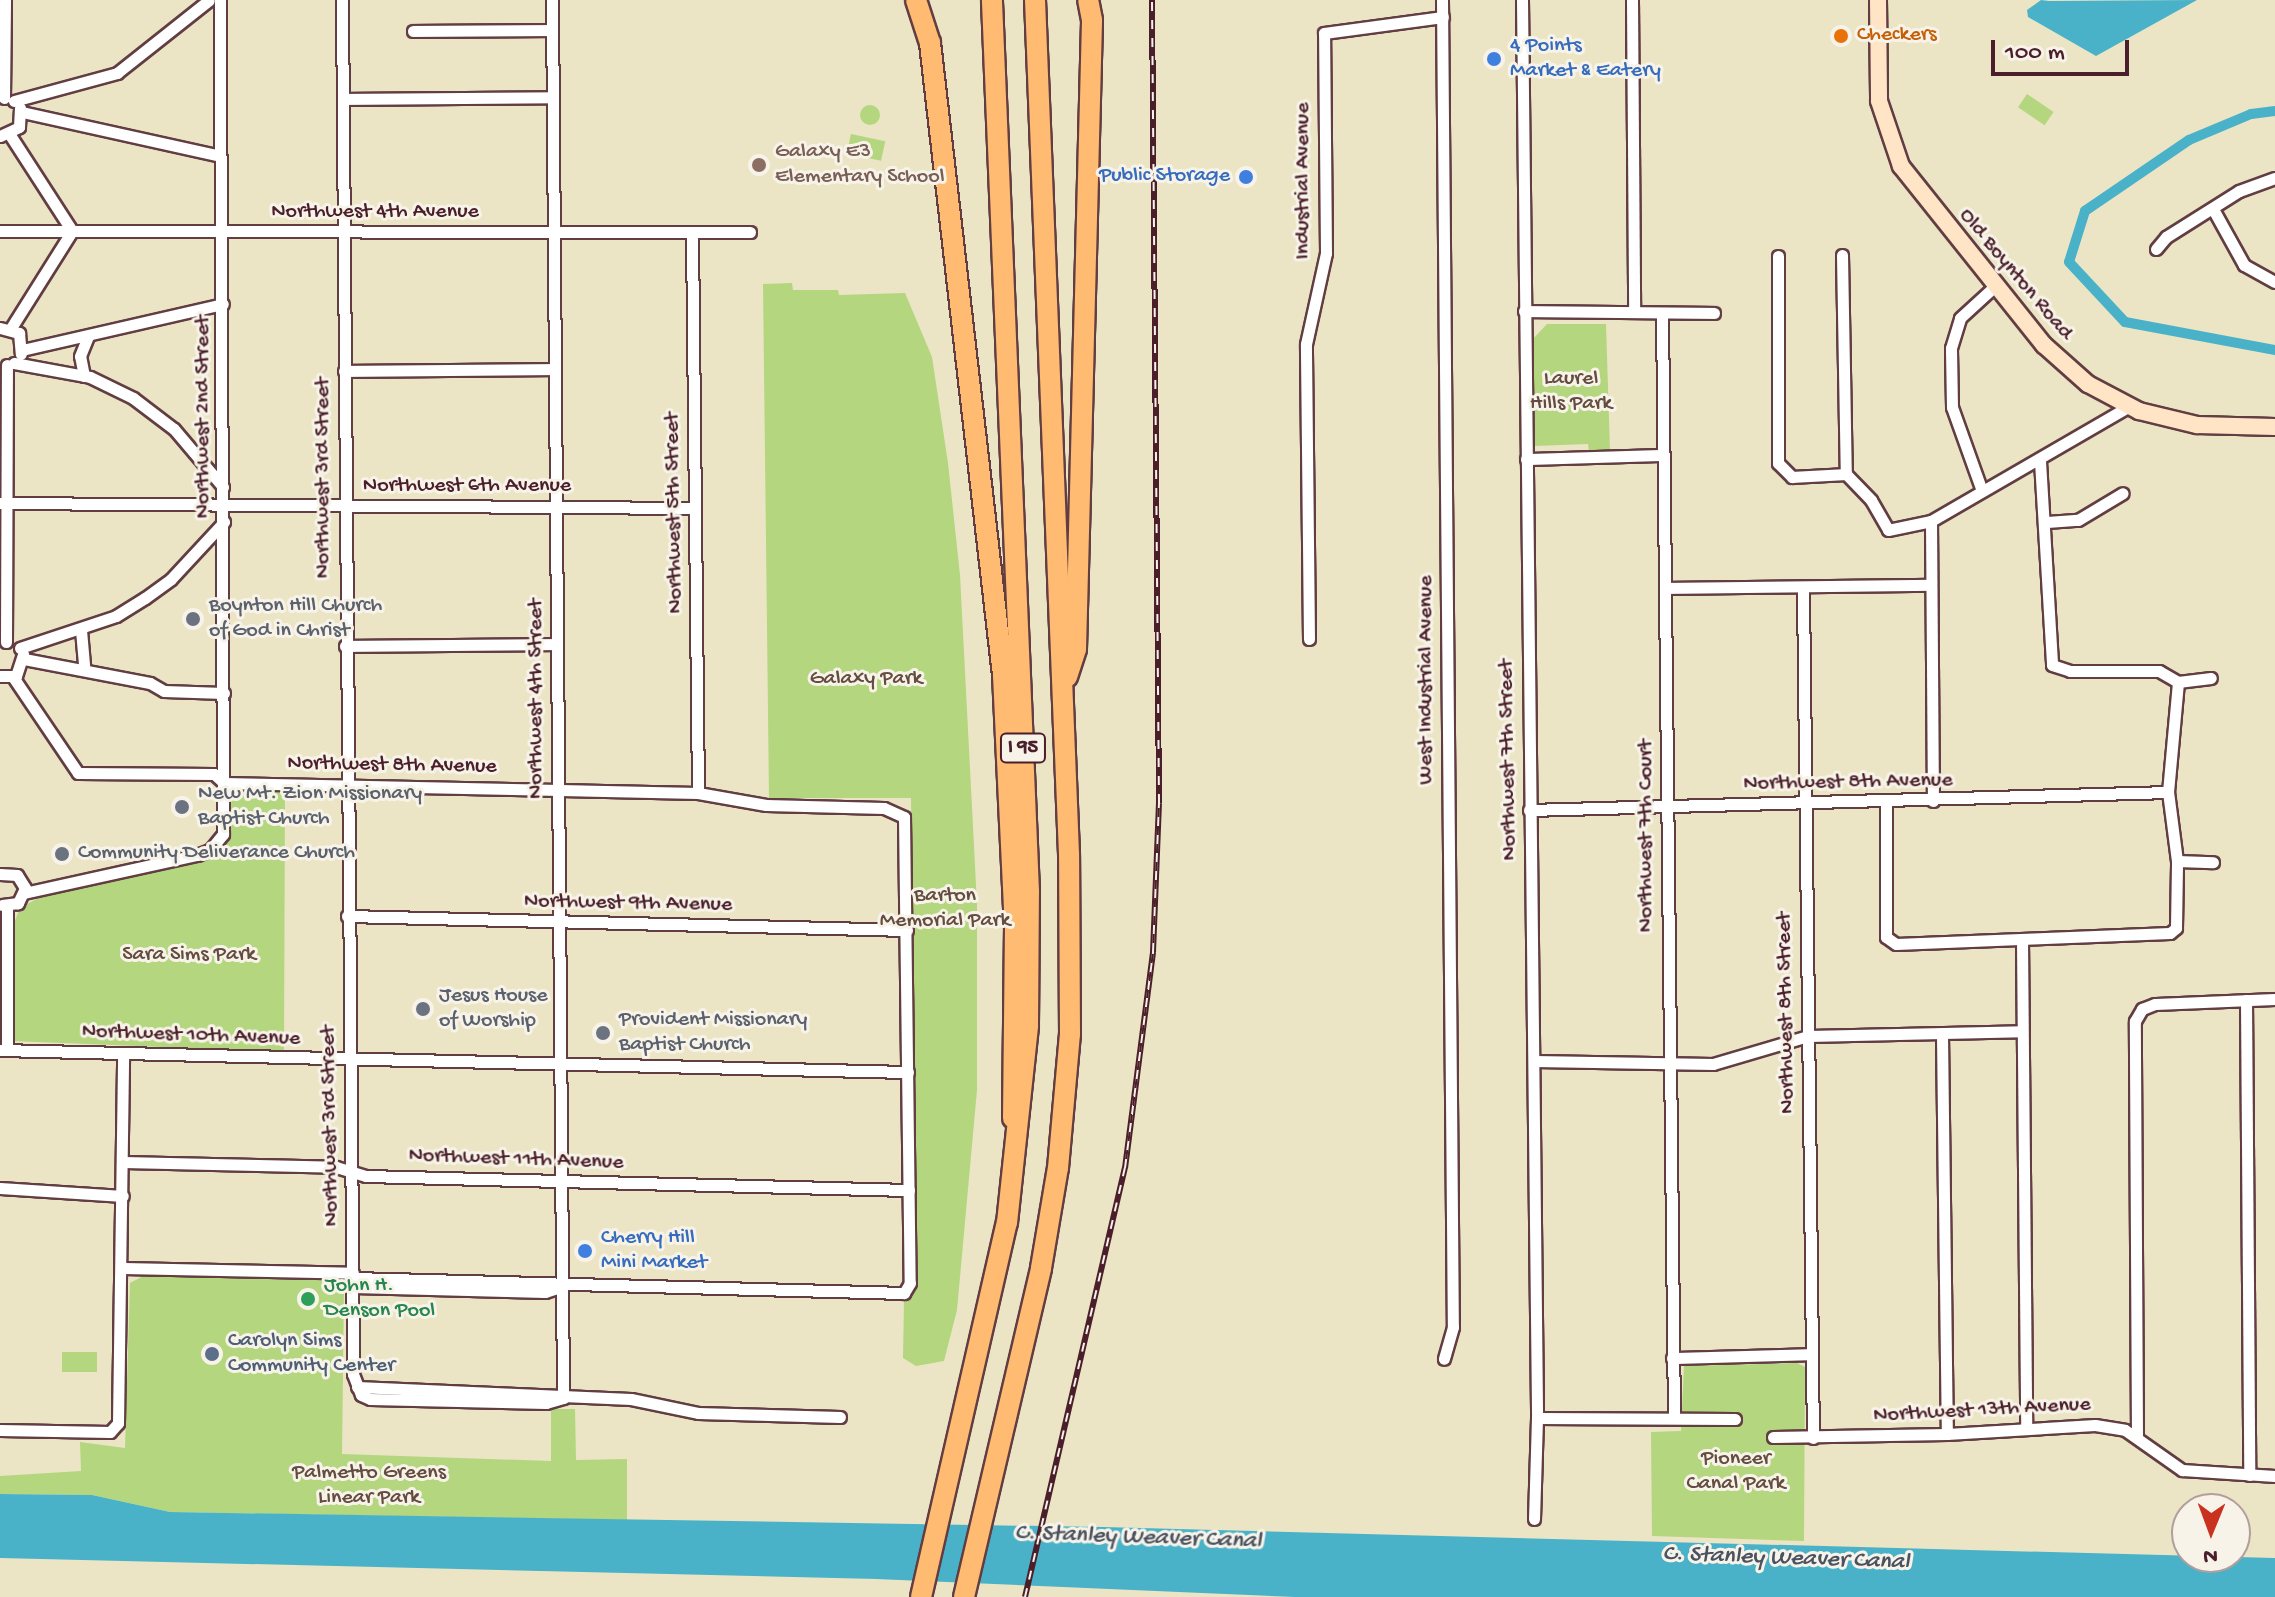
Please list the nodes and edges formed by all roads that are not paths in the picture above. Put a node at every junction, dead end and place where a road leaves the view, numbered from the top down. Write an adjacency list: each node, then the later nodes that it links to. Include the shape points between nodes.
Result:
1 (5, 0): 21 (street)
2 (209, 0): 21 (street, via 117,73)
3 (220, 0): 25 (street, Northwest 2nd Street)
4 (342, 0): 22 (street, Northwest 3rd Street)
5 (552, 0): 17 (street, Northwest 4th Street)
6 (916, 0): 19 (highway)
7 (933, 0): 19 (highway)
8 (992, 0): 116 (highway, I 95, via 1030,925 1027,1058)
9 (1035, 0): 83 (highway, I 95)
10 (1101, 0): 15 (highway)
11 (1442, 0): 16 (street, West Industrial Avenue)
12 (1522, 0): 41 (street, Northwest 7th Street)
13 (1632, 0): 42 (street)
14 (1878, 0): 39 (street, Old Boynton Road, via 1876,82 1893,149 1921,197)
15 (1090, 10): 83 (highway, via 1076,649)
16 (1443, 17): 74 (street, Industrial Avenue, via 1324,33 1326,253 1306,344); 128 (street, West Industrial Avenue, via 1453,1327)
17 (551, 30): 18 (street); 20 (street, Northwest 4th Street)
18 (413, 31)
19 (930, 43): 116 (highway, via 1006,709 1015,958 1010,1086)
20 (552, 97): 22 (street); 30 (street, Northwest 4th Street)
21 (6, 99): 23 (street)
22 (343, 99): 34 (street, Northwest 3rd Street)
23 (22, 112): 24 (street, via 19,127); 25 (street)
24 (5, 135): 29 (street)
25 (220, 156): 32 (street, Northwest 2nd Street)
26 (2275, 178): 27 (street, via 2239,191)
27 (2213, 209): 35 (street, via 2166,237); 38 (street, via 2244,265)
28 (0, 231): 29 (street, Northwest 4th Avenue)
29 (72, 231): 32 (street, Northwest 4th Avenue); 45 (street)
30 (553, 232): 33 (street, Northwest 4th Avenue); 34 (street, Northwest 4th Avenue); 49 (street, Northwest 4th Street)
31 (750, 232): 33 (street, Northwest 4th Avenue)
32 (223, 233): 34 (street, Northwest 4th Avenue); 40 (street, Northwest 2nd Street)
33 (692, 233): 65 (street, Northwest 5th Street)
34 (344, 235): 50 (street, Northwest 3rd Street)
35 (2156, 249)
36 (1842, 255): 57 (street)
37 (1778, 256): 57 (street, via 1778,463 1792,477)
38 (2275, 282)
39 (1995, 286): 52 (street, Old Boynton Road, via 2058,359); 59 (street, via 1960,318 1951,348 1954,417)
40 (223, 304): 46 (street); 58 (street, Northwest 2nd Street)
41 (1524, 311): 42 (street); 55 (street, Northwest 7th Street)
42 (1634, 312): 43 (street)
43 (1662, 313): 44 (street); 54 (street, Northwest 7th Court)
44 (1714, 313)
45 (3, 327): 47 (street, via 22,338)
46 (88, 336): 47 (street); 51 (street, via 80,356)
47 (22, 350): 48 (street)
48 (7, 364): 51 (street); 61 (street)
49 (555, 369): 50 (street); 62 (street, Northwest 4th Street)
50 (344, 371): 64 (street, Northwest 3rd Street)
51 (84, 376): 58 (street, via 133,398 161,418)
52 (2128, 407): 53 (street, Old Boynton Road, via 2197,425); 56 (street)
53 (2275, 427)
54 (1663, 455): 55 (street); 70 (street, Northwest 7th Court)
55 (1526, 459): 94 (street, Northwest 7th Street)
56 (2040, 461): 59 (street); 68 (street)
57 (1846, 474): 66 (street, via 1871,500 1888,530)
58 (223, 487): 63 (street, Northwest 2nd Street)
59 (1982, 491): 66 (street)
60 (2123, 493): 68 (street, via 2078,520)
61 (3, 503): 63 (street, Northwest 6th Avenue, via 207,502); 72 (street)
62 (556, 506): 64 (street, Northwest 6th Avenue); 65 (street, Northwest 6th Avenue); 76 (street, Northwest 4th Street)
63 (224, 508): 64 (street, Northwest 6th Avenue); 67 (street, Northwest 2nd Street)
64 (344, 508): 77 (street, Northwest 3rd Street)
65 (694, 508): 89 (street, Northwest 5th Street)
66 (1931, 521): 69 (street)
67 (224, 522): 73 (street, via 171,579 116,616); 84 (street, Northwest 2nd Street)
68 (2047, 522): 82 (street, via 2052,665 2070,671 2159,671)
69 (1929, 585): 71 (street); 90 (street)
70 (1667, 588): 71 (street); 93 (street, Northwest 7th Court)
71 (1803, 589): 92 (street, Northwest 8th Street)
72 (3, 622): 75 (street)
73 (81, 630): 78 (street); 79 (street)
74 (1309, 639)
75 (3, 643): 78 (street)
76 (557, 644): 77 (street); 87 (street, Northwest 4th Street)
77 (345, 646): 86 (street, Northwest 3rd Street)
78 (22, 654): 79 (street); 81 (street)
79 (84, 668): 84 (street, via 164,691)
80 (2211, 678): 82 (street)
81 (4, 679): 85 (street, Northwest 8th Avenue, via 78,773 214,774)
82 (2178, 682): 88 (street)
83 (1062, 692): 144 (highway, I 95, via 1072,932 1065,1101 1041,1268)
84 (224, 693): 85 (street, Northwest 2nd Street)
85 (224, 783): 86 (street, Northwest 8th Avenue); 98 (street, Northwest 2nd Street, via 223,834 210,850)
86 (346, 784): 87 (street, Northwest 8th Avenue); 100 (street, Northwest 3rd Street)
87 (558, 790): 89 (street, Northwest 8th Avenue); 101 (street, Northwest 4th Street)
88 (2168, 792): 90 (street, Northwest 8th Avenue); 95 (street)
89 (698, 793): 102 (street, Northwest 8th Avenue, via 766,805 884,808 900,813 906,825)
90 (1933, 801): 91 (street, Northwest 8th Avenue)
91 (1886, 802): 92 (street, Northwest 8th Avenue); 103 (street, via 1890,940)
92 (1804, 805): 93 (street, Northwest 8th Avenue); 108 (street, Northwest 8th Street)
93 (1666, 807): 94 (street, Northwest 8th Avenue); 113 (street, Northwest 7th Court)
94 (1529, 810): 112 (street, Northwest 7th Street)
95 (2177, 861): 96 (street); 103 (street, via 2176,928 2159,936)
96 (2213, 862)
97 (0, 873): 98 (street, via 17,875)
98 (24, 893): 99 (street)
99 (4, 906): 109 (street)
100 (347, 916): 101 (street, Northwest 9th Avenue); 111 (street, Northwest 3rd Street)
101 (558, 923): 102 (street, Northwest 9th Avenue); 114 (street, Northwest 4th Street)
102 (907, 930): 115 (street)
103 (2022, 940): 106 (street)
104 (2275, 999): 105 (street)
105 (2246, 1000): 138 (street, via 2155,1004 2142,1009 2135,1021); 140 (street)
106 (2022, 1031): 107 (street); 134 (street)
107 (1942, 1035): 108 (street); 136 (street)
108 (1808, 1036): 113 (street, via 1738,1061); 126 (street, Northwest 8th Street)
109 (3, 1050): 110 (street, Northwest 10th Avenue)
110 (123, 1054): 111 (street, Northwest 10th Avenue); 117 (street)
111 (351, 1060): 114 (street, Northwest 10th Avenue); 118 (street, Northwest 3rd Street)
112 (1534, 1061): 113 (street); 131 (street, Northwest 7th Street)
113 (1670, 1062): 127 (street, Northwest 7th Court)
114 (562, 1065): 115 (street, Northwest 10th Avenue); 119 (street, Northwest 4th Street)
115 (908, 1072): 121 (street)
116 (1017, 1157): 143 (highway, I 95, via 994,1288)
117 (123, 1162): 118 (street, Northwest 11th Avenue); 122 (street)
118 (351, 1172): 119 (street, Northwest 11th Avenue); 124 (street, Northwest 3rd Street)
119 (561, 1181): 121 (street, Northwest 11th Avenue); 125 (street, Northwest 4th Street)
120 (0, 1188): 122 (street)
121 (909, 1190): 125 (street, via 910,1283 899,1295)
122 (123, 1196): 123 (street)
123 (123, 1268): 124 (street); 135 (street, via 119,1416 110,1432)
124 (353, 1279): 125 (street); 129 (street, Northwest 3rd Street, via 356,1387)
125 (561, 1287): 129 (street, Northwest 4th Street)
126 (1811, 1354): 127 (street); 139 (street, Northwest 8th Street)
127 (1672, 1358): 132 (street)
128 (1444, 1359)
129 (563, 1398): 130 (street, via 631,1399 698,1413)
130 (840, 1417)
131 (1537, 1418): 132 (street); 142 (street, Northwest 7th Street)
132 (1674, 1418): 133 (street)
133 (1735, 1419)
134 (2026, 1428): 136 (street, Northwest 13th Avenue); 138 (street, Northwest 13th Avenue, via 2095,1425)
135 (0, 1430)
136 (1947, 1434): 139 (street, Northwest 13th Avenue)
137 (1773, 1437): 139 (street, Northwest 13th Avenue)
138 (2137, 1437): 140 (street, Northwest 13th Avenue, via 2182,1470)
139 (1813, 1438)
140 (2249, 1475): 141 (street, Northwest 13th Avenue)
141 (2275, 1476)
142 (1534, 1519)
143 (921, 1597)
144 (964, 1597)

